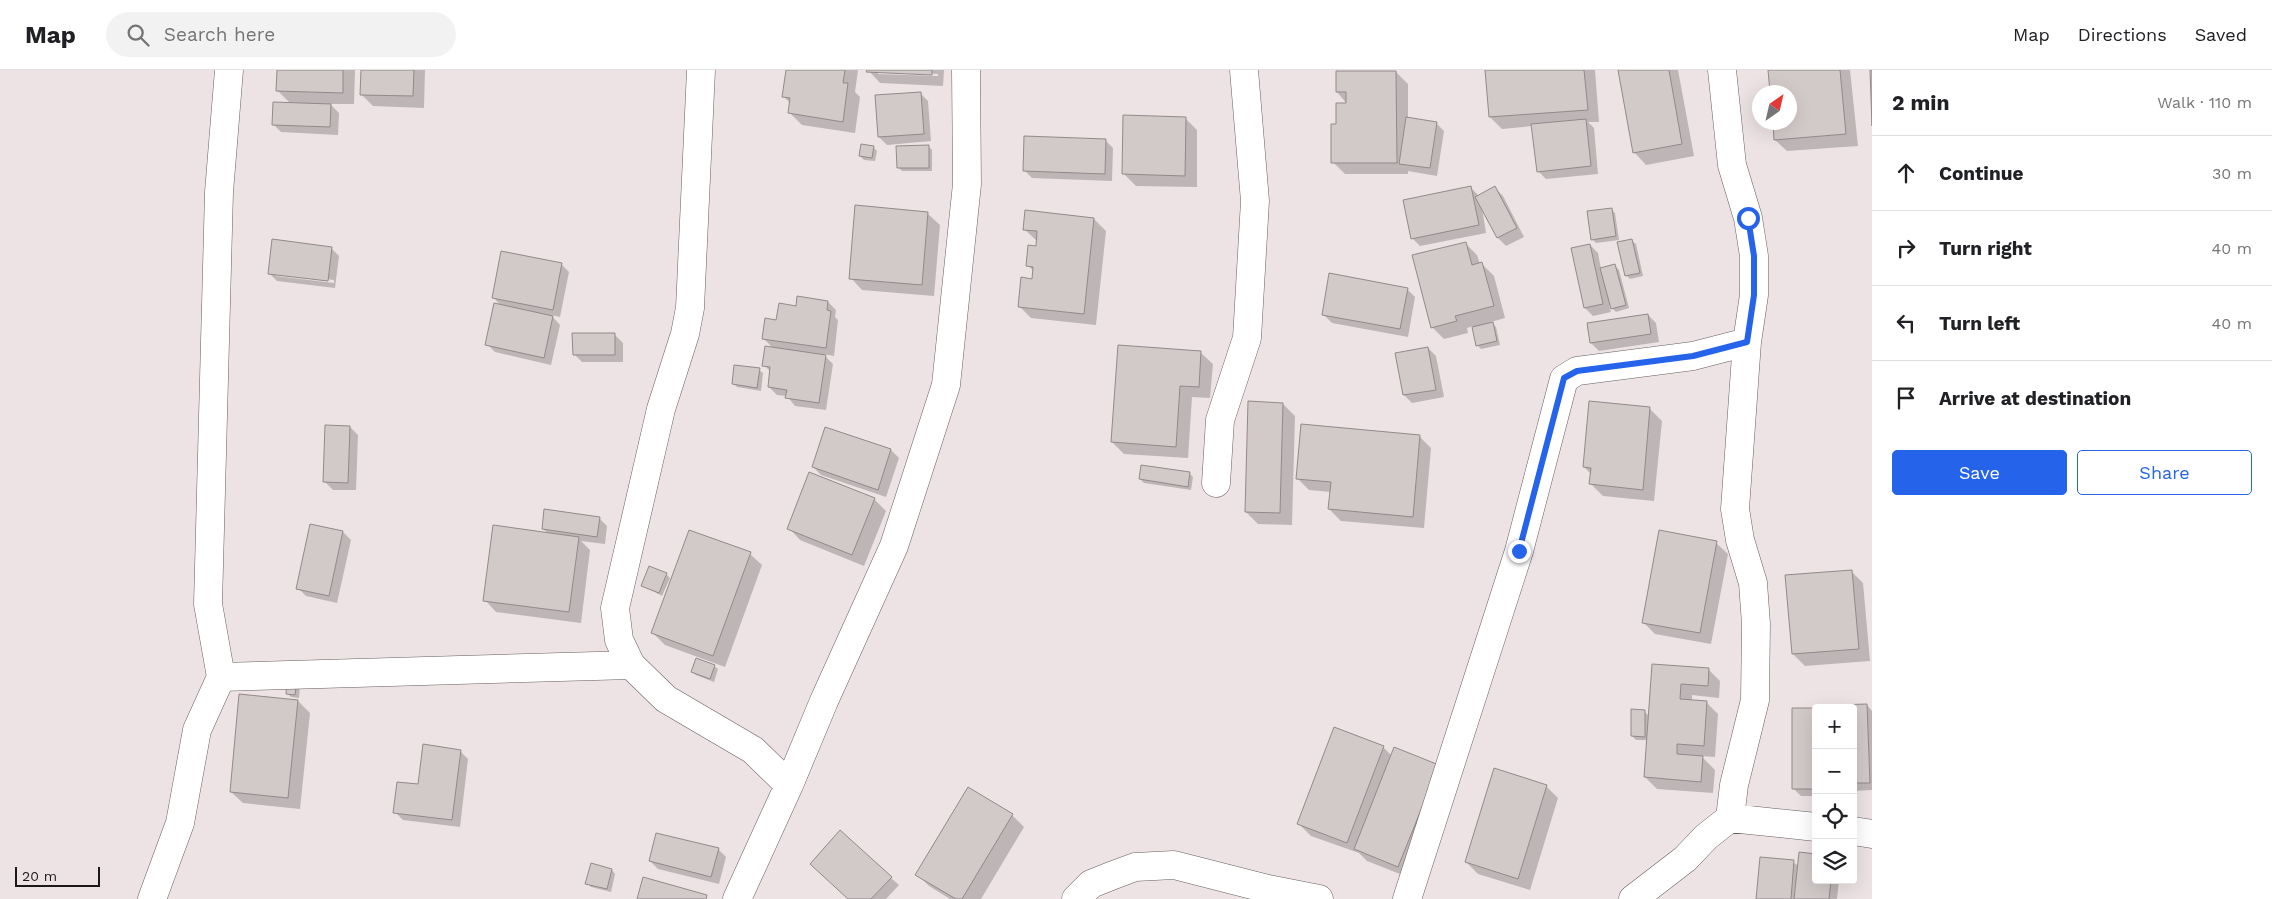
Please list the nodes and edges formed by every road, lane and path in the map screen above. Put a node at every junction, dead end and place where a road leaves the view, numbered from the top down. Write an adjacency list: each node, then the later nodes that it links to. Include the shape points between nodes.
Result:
1 (230, 70): 9 (street, via 219,192 208,604)
2 (702, 70): 8 (street, via 690,308 661,409 615,608 619,640)
3 (966, 70): 10 (street, via 967,184 946,385 894,546)
4 (1244, 70): 7 (street, via 1255,201 1247,338 1220,420)
5 (1722, 70): 6 (street, via 1732,166 1748,218 1754,256 1754,295)
6 (1747, 342): 11 (street, via 1735,509 1753,583 1755,700 1734,785); 19 (street, via 1693,356 1577,371 1564,378 1519,551)
7 (1216, 483)
8 (631, 665): 9 (street); 10 (street, via 666,699 753,750)
9 (221, 677): 15 (street, via 197,730 180,823)
10 (788, 785): 16 (street)
11 (1730, 818): 12 (street); 20 (street, via 1706,836 1685,859)
12 (1812, 827)
13 (1857, 832): 14 (street)
14 (1872, 834)
15 (152, 899)
16 (737, 899)
17 (1076, 899): 18 (street, via 1091,884 1111,876 1135,868 1174,865)
18 (1319, 899)
19 (1407, 899)
20 (1633, 899)

